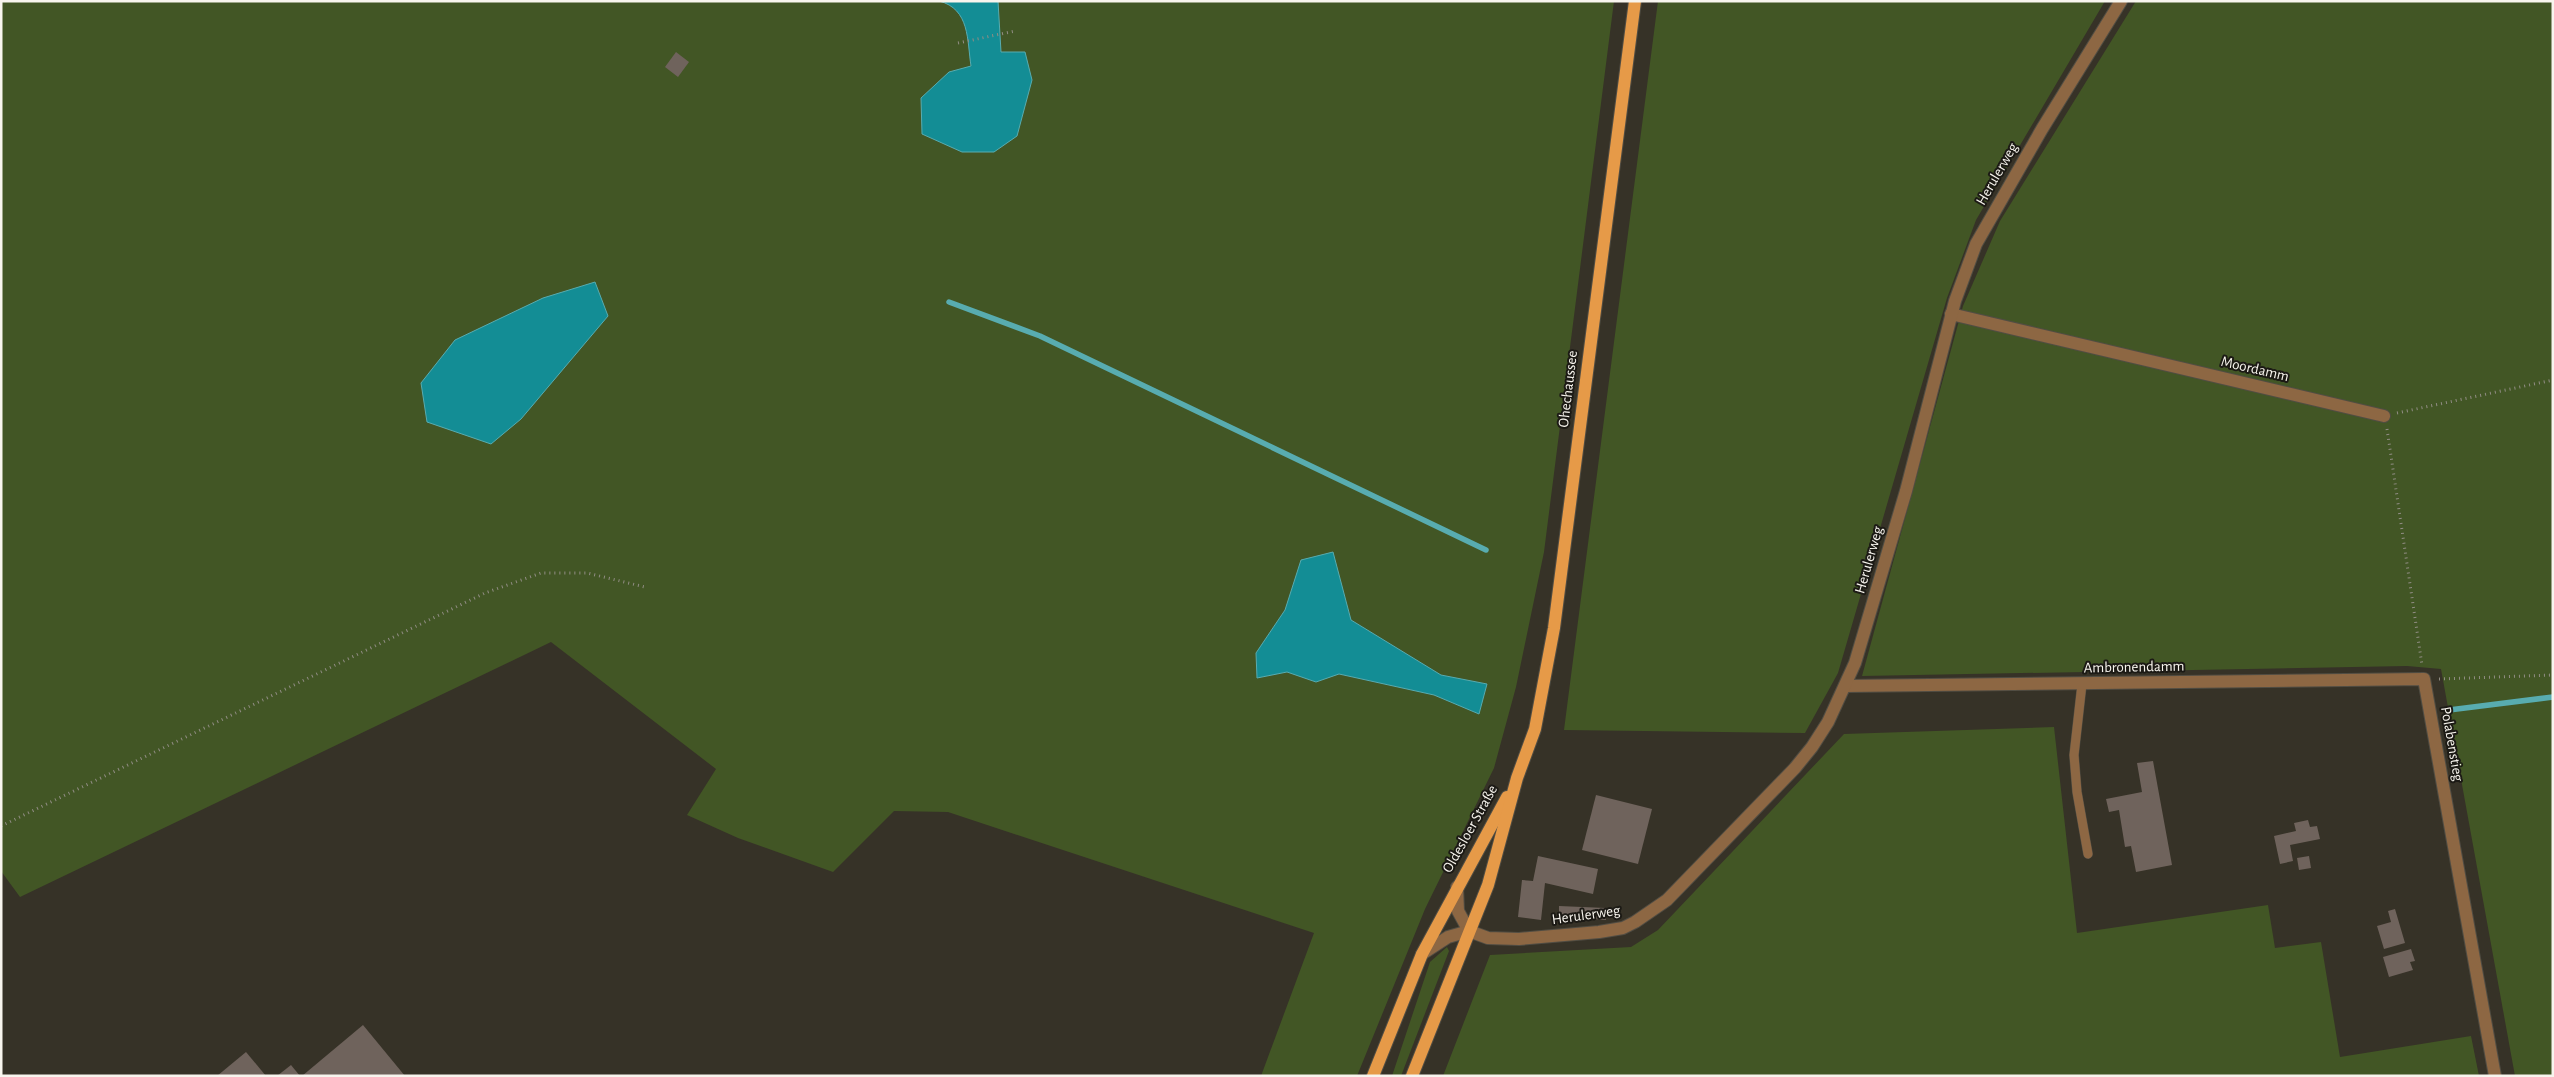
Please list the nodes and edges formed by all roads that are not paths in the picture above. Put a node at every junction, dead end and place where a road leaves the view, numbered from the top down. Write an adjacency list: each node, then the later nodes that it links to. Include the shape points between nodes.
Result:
1 (1636, 1): 8 (main road, Ohechaussee, via 1548,668 1535,729)
2 (2121, 1): 3 (street, Herulerweg, via 1976,244)
3 (1951, 314): 4 (street, Moordamm); 7 (street, Herulerweg, via 1906,491 1855,663)
4 (2384, 416)
5 (2424, 679): 6 (street, Ambronendamm); 15 (street, Polabenstieg)
6 (2082, 684): 7 (street, Ambronendamm); 9 (lane, via 2074,755)
7 (1845, 686): 11 (street, Herulerweg, via 1828,722 1795,768 1686,882 1648,915 1624,928 1600,932 1505,940)
8 (1518, 778): 10 (main road, Oldesloer Straße); 11 (main road, Oldesloer Straße, via 1488,884)
9 (2088, 854)
10 (1458, 886): 11 (street, via 1458,911); 12 (main road, Oldesloer Straße)
11 (1469, 931): 12 (street, via 1448,937); 14 (main road, Oldesloer Straße)
12 (1422, 954): 13 (main road, Oldesloer Straße)
13 (1373, 1076)
14 (1412, 1076)
15 (2496, 1076)

